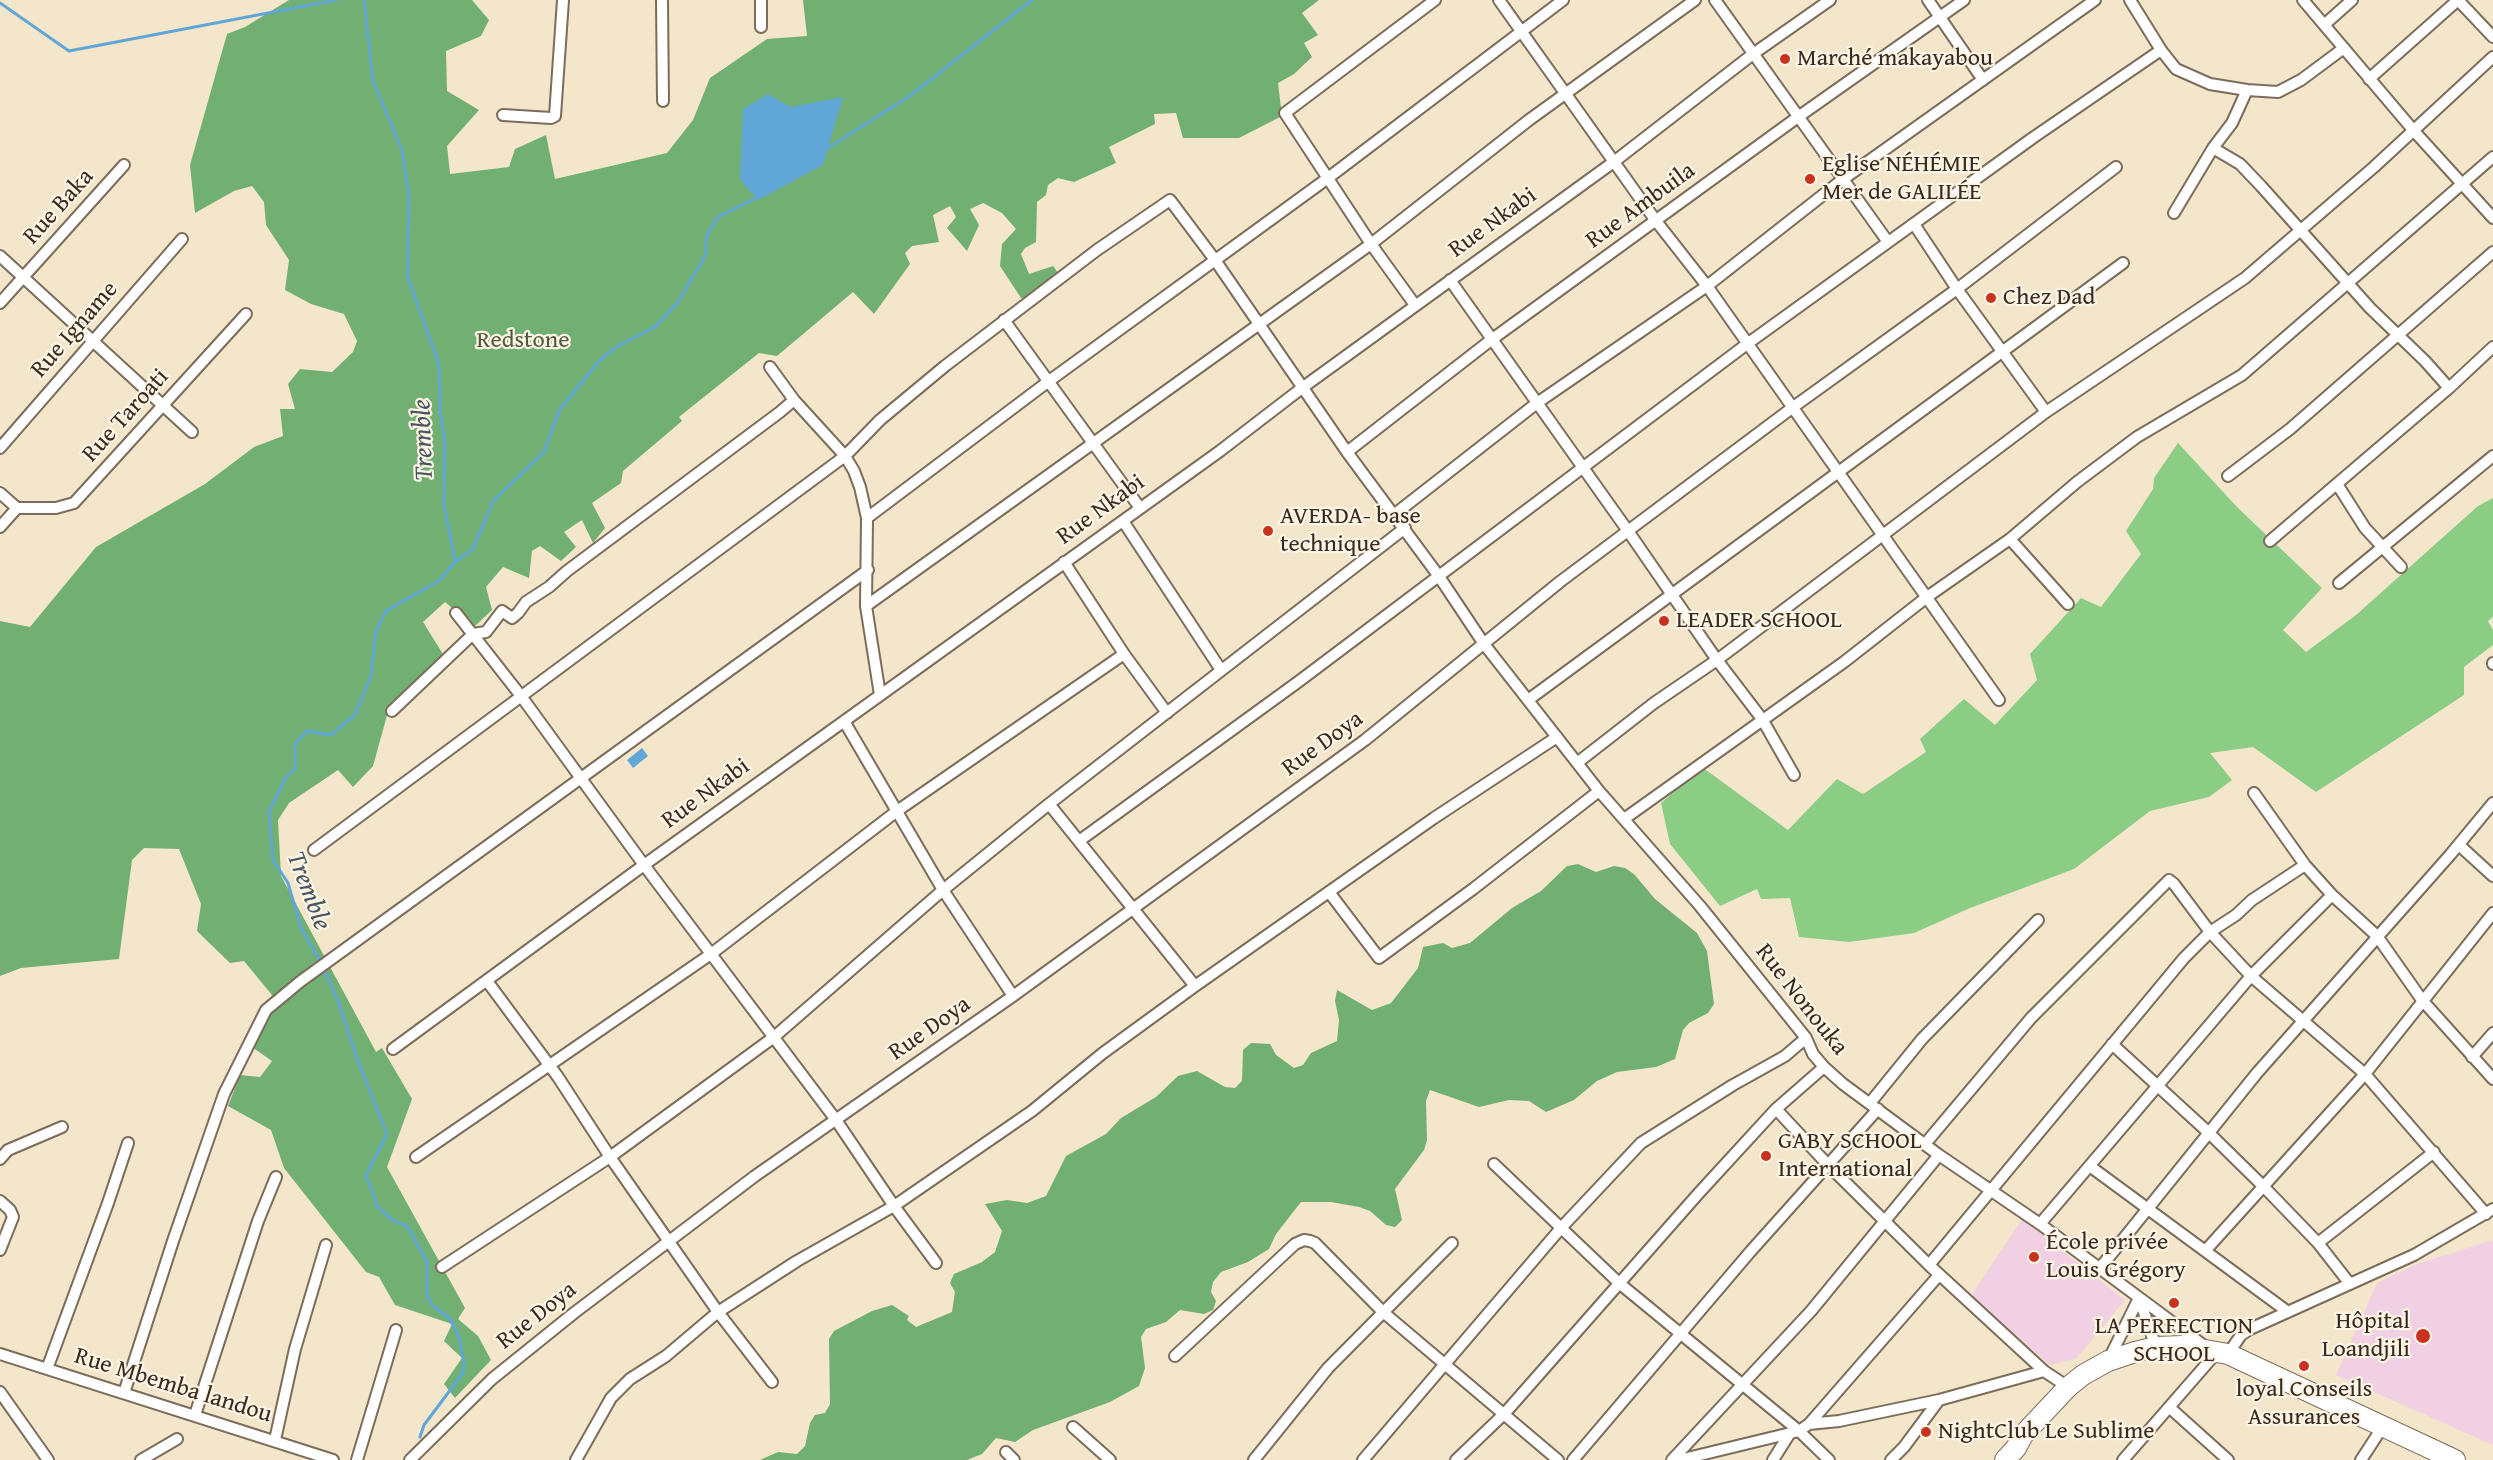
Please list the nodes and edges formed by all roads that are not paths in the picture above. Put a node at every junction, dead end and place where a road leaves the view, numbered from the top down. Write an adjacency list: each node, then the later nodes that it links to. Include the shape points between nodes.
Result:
1 (563, 0): 31 (street, via 555,116)
2 (662, 0): 30 (street)
3 (761, 0): 19 (street)
4 (1435, 0): 39 (street, via 1286,112)
5 (1499, 0): 20 (street)
6 (1563, 0): 20 (street)
7 (1695, 0): 29 (street)
8 (1715, 0): 24 (street)
9 (1830, 0): 24 (street, Rue Nkabi)
10 (1928, 0): 17 (street)
11 (1964, 0): 17 (street, Rue Ambuila)
12 (2095, 0): 27 (street)
13 (2130, 0): 23 (street)
14 (2303, 0): 18 (street)
15 (2352, 0): 18 (street)
16 (2458, 0): 21 (street); 26 (street)
17 (1940, 17): 27 (street); 32 (street, Rue Ambuila)
18 (2324, 25): 22 (street)
19 (761, 27)
20 (1520, 30): 29 (street); 39 (street)
21 (2493, 37)
22 (2344, 48): 26 (street); 28 (street, via 2286,89)
23 (2161, 50): 28 (street, via 2176,69 2191,77); 45 (street)
24 (1753, 54): 32 (street); 36 (street, Rue Nkabi)
25 (2493, 57): 33 (street)
26 (2369, 79): 33 (street)
27 (1983, 80): 40 (street)
28 (2247, 90): 34 (street, via 2232,123)
29 (1566, 94): 36 (street); 49 (street)
30 (663, 101)
31 (503, 115)
32 (1798, 117): 40 (street); 44 (street, Rue Ambuila)
33 (2414, 131): 41 (street); 46 (street)
34 (2213, 148): 42 (street); 46 (street, via 2240,164)
35 (2493, 157): 41 (street)
36 (1615, 161): 44 (street); 55 (street, Rue Nkabi)
37 (124, 165): 54 (street, Rue Baka)
38 (2116, 166): 58 (street, Rue Doya)
39 (1328, 178): 49 (street); 52 (street)
40 (1842, 180): 48 (street); 57 (street)
41 (2463, 183): 43 (street); 56 (street)
42 (2174, 213)
43 (2493, 218)
44 (1656, 221): 57 (street); 65 (street, Rue Ambuila)
45 (1914, 224): 48 (street); 58 (street)
46 (2300, 232): 56 (street); 78 (street, via 2206,306)
47 (182, 239): 66 (street, Rue Igname)
48 (1888, 242): 67 (street)
49 (1371, 244): 60 (street); 63 (street)
50 (2493, 252): 64 (street)
51 (0, 256): 54 (street)
52 (1215, 260): 62 (street, Rue Nonouka, via 1172,201 1167,200); 63 (street, Rue Nonouka); 71 (street)
53 (2123, 263): 69 (street)
54 (23, 277): 59 (street, Rue Baka); 66 (street)
55 (1450, 280): 60 (street, Rue Nkabi); 65 (street)
56 (2349, 284): 64 (street); 99 (street, via 2242,375 2137,437)
57 (1707, 286): 67 (street); 75 (street)
58 (1957, 289): 69 (street); 77 (street, Rue Doya)
59 (0, 303)
60 (1415, 305): 72 (street, Rue Nkabi)
61 (246, 314): 76 (street, Rue Taroati)
62 (1004, 320): 71 (street); 83 (street, via 880,420)
63 (1258, 325): 72 (street, Rue Nonouka); 80 (street)
64 (2398, 336): 73 (street); 87 (street, via 2290,429)
65 (1491, 340): 75 (street); 82 (street, Rue Ambuila)
66 (94, 341): 76 (street); 81 (street, Rue Igname)
67 (1747, 344): 77 (street); 85 (street)
68 (2493, 347): 73 (street)
69 (2002, 351): 78 (street); 86 (street)
70 (770, 367): 74 (street)
71 (1049, 381): 80 (street); 93 (street)
72 (1302, 388): 82 (street, Rue Nonouka); 91 (street, Rue Nkabi)
73 (2449, 388): 88 (street)
74 (794, 400): 83 (street); 112 (street, via 526,602 512,618 502,611 486,632)
75 (1537, 403): 85 (street); 92 (street)
76 (164, 406): 79 (street); 90 (street, Rue Taroati, via 74,503 56,508)
77 (1792, 408): 86 (street); 97 (street, Rue Doya)
78 (2046, 412): 98 (street)
79 (192, 432)
80 (1094, 444): 91 (street); 110 (street)
81 (0, 448)
82 (1347, 452): 92 (street, Rue Nonouka)
83 (845, 456): 93 (street, via 857,479); 118 (street)
84 (2493, 456): 101 (street)
85 (1583, 469): 97 (street); 105 (street)
86 (1837, 473): 98 (street); 107 (street)
87 (2228, 476)
88 (2337, 484): 100 (street); 101 (street)
89 (0, 493): 90 (street)
90 (17, 508): 95 (street)
91 (1140, 508): 94 (street, Rue Nkabi)
92 (1395, 514): 96 (street, Rue Nonouka)
93 (867, 518): 104 (street)
94 (1123, 521): 102 (street, Rue Nkabi); 116 (street)
95 (0, 527)
96 (1405, 528): 105 (street, Rue Nonouka); 116 (street)
97 (1628, 531): 107 (street); 113 (street, Rue Doya)
98 (1882, 536): 108 (street); 115 (street)
99 (2010, 539): 108 (street); 109 (street)
100 (2270, 541)
101 (2382, 548): 103 (street); 106 (street)
102 (1064, 562): 114 (street); 117 (street, Rue Nkabi)
103 (2401, 567)
104 (868, 570): 110 (street); 128 (street)
105 (1438, 574): 113 (street, Rue Nonouka); 135 (street, via 1289,689)
106 (2339, 583)
107 (1671, 593): 115 (street); 119 (street)
108 (1927, 597): 120 (street); 123 (street)
109 (2068, 604)
110 (866, 606): 117 (street)
111 (456, 614): 112 (street)
112 (473, 634): 118 (street); 121 (street)
113 (1484, 644): 119 (street, Rue Nonouka); 144 (street, Rue Doya, via 1365,740)
114 (1124, 654): 122 (street); 133 (street)
115 (1717, 660): 123 (street); 126 (street)
116 (1221, 669): 122 (street)
117 (880, 695): 124 (street, Rue Nkabi)
118 (521, 696): 128 (street); 137 (street)
119 (1528, 700): 125 (street, Rue Nonouka)
120 (1999, 700)
121 (392, 711)
122 (1167, 713): 132 (street)
123 (1762, 719): 127 (street); 134 (street)
124 (844, 721): 133 (street); 138 (street, Rue Nkabi)
125 (1557, 737): 126 (street, Rue Nonouka); 142 (street)
126 (1577, 763): 129 (street, Rue Nonouka)
127 (1794, 775)
128 (581, 777): 138 (street); 222 (street, via 266,1010 224,1094)
129 (1599, 791): 134 (street, Rue Nonouka); 142 (street, via 1379,958)
130 (2254, 794): 139 (street)
131 (2493, 803): 136 (street)
132 (1049, 804): 135 (street); 141 (street)
133 (897, 811): 141 (street); 149 (street)
134 (1624, 819): 158 (street, Rue Nonouka)
135 (1079, 841): 144 (street)
136 (2458, 845): 140 (street); 148 (street)
137 (314, 850)
138 (644, 865): 149 (street); 151 (street, Rue Nkabi)
139 (2306, 865): 143 (street); 147 (street)
140 (2493, 876)
141 (943, 890): 153 (street); 157 (street)
142 (1329, 892): 152 (street)
143 (2332, 895): 148 (street); 150 (street)
144 (1134, 908): 152 (street); 153 (street, Rue Doya)
145 (2493, 913): 154 (street)
146 (2038, 920): 167 (street, via 1922,1039)
147 (2210, 932): 150 (street); 159 (street); 173 (street, via 2174,884 2166,882 2031,1018)
148 (2377, 936): 154 (street); 155 (street)
149 (711, 954): 157 (street); 162 (street)
150 (2251, 976): 155 (street); 166 (street)
151 (487, 981): 160 (street, Rue Nkabi); 162 (street)
152 (1195, 986): 186 (street, via 1032,1111)
153 (1013, 996): 169 (street, Rue Doya)
154 (2422, 1000): 161 (street); 164 (street)
155 (2302, 1020): 164 (street); 171 (street)
156 (2493, 1033): 161 (street)
157 (774, 1037): 169 (street); 177 (street)
158 (1806, 1038): 163 (street, Rue Nonouka); 191 (street, via 1785,1056 1641,1143)
159 (2112, 1044): 166 (street); 184 (street)
160 (393, 1049)
161 (2472, 1056): 165 (street)
162 (550, 1066): 176 (street); 177 (street)
163 (1824, 1067): 167 (street, Rue Nonouka); 168 (street)
164 (2365, 1074): 174 (street); 183 (street)
165 (2493, 1079)
166 (2156, 1086): 171 (street); 181 (street)
167 (1874, 1106): 173 (street, Rue Nonouka); 180 (street)
168 (1776, 1109): 180 (street); 203 (street)
169 (836, 1120): 186 (street); 192 (street, Rue Doya)
170 (62, 1127): 178 (street, via 8,1150)
171 (2210, 1133): 183 (street); 187 (street)
172 (128, 1143): 217 (street)
173 (1926, 1144): 175 (street, Rue Nonouka)
174 (2434, 1152): 188 (street); 194 (street)
175 (1939, 1155): 184 (street, Rue Nonouka); 189 (street)
176 (416, 1157)
177 (610, 1157): 192 (street); 200 (street)
178 (0, 1159)
179 (1494, 1164): 191 (street)
180 (1828, 1165): 189 (street); 210 (street)
181 (2091, 1167): 187 (street); 190 (street)
182 (276, 1177): 227 (street)
183 (2264, 1187): 194 (street); 197 (street)
184 (1992, 1191): 190 (street, Rue Nonouka); 199 (street)
185 (0, 1201): 196 (street, via 13,1217)
186 (894, 1206): 198 (street); 206 (street)
187 (2146, 1210): 197 (street); 201 (street)
188 (2490, 1212): 204 (street, via 2414,1255)
189 (1885, 1223): 199 (street); 220 (street)
190 (2040, 1224): 201 (street, Rue Nonouka)
191 (1561, 1228): 203 (street); 216 (street)
192 (669, 1241): 206 (street); 239 (street, Rue Doya, via 524,1351)
193 (1452, 1242): 207 (street)
194 (2318, 1243): 204 (street)
195 (326, 1245): 233 (street, via 295,1349)
196 (0, 1250)
197 (2205, 1251): 208 (street)
198 (936, 1263)
199 (1929, 1265): 202 (street)
200 (442, 1267)
201 (2100, 1268): 205 (street, Rue Nonouka)
202 (1939, 1275): 218 (street); 228 (street)
203 (1619, 1283): 210 (street); 226 (street)
204 (2350, 1284): 208 (street)
205 (2139, 1298): 211 (street); 213 (street, Rue Nonouka); 215 (street)
206 (718, 1312): 219 (street); 240 (street, via 611,1398)
207 (1383, 1312): 214 (street, via 1315,1243 1304,1240 1295,1244); 216 (street); 242 (street, via 1328,1368)
208 (2288, 1312): 213 (street, via 2241,1335)
209 (396, 1330): 238 (street)
210 (1681, 1333): 220 (street); 246 (street)
211 (2156, 1347): 213 (highway, via 2182,1346); 215 (highway)
212 (0, 1354): 217 (street, Rue Mbemba landou)
213 (2215, 1354): 225 (street); 231 (highway, via 2232,1366); 234 (highway, via 2163,1354 2116,1367 2083,1383); 256 (highway)
214 (1175, 1356)
215 (2108, 1361): 221 (highway)
216 (1445, 1364): 226 (street); 243 (street)
217 (47, 1369): 222 (street, Rue Mbemba landou)
218 (2044, 1371): 221 (street); 224 (street)
219 (772, 1382)
220 (1744, 1385): 230 (street); 247 (street)
221 (2068, 1387): 234 (highway, via 2023,1434)
222 (124, 1393): 227 (street, Rue Mbemba landou)
223 (1, 1394): 235 (street)
224 (1939, 1400): 228 (street); 251 (street)
225 (2169, 1407): 252 (street); 253 (street)
226 (1505, 1413): 244 (street); 245 (street)
227 (195, 1415): 233 (street, Rue Mbemba landou)
228 (1809, 1424): 230 (street)
229 (1073, 1427): 241 (street)
230 (1795, 1432): 248 (street); 249 (street); 250 (street)
231 (2378, 1434): 254 (street); 255 (highway)
232 (177, 1439): 236 (street)
233 (275, 1440): 237 (street, Rue Mbemba landou)
234 (2010, 1454)
235 (48, 1460)
236 (141, 1460)
237 (333, 1460)
238 (357, 1460)
239 (410, 1460)
240 (576, 1460)
241 (1110, 1460)
242 (1254, 1460)
243 (1363, 1460)
244 (1456, 1460)
245 (1558, 1460)
246 (1573, 1460)
247 (1672, 1460)
248 (1679, 1460)
249 (1773, 1460)
250 (1829, 1460)
251 (1891, 1460)
252 (2122, 1460)
253 (2228, 1460)
254 (2361, 1460)
255 (2429, 1460)
256 (2455, 1460)

